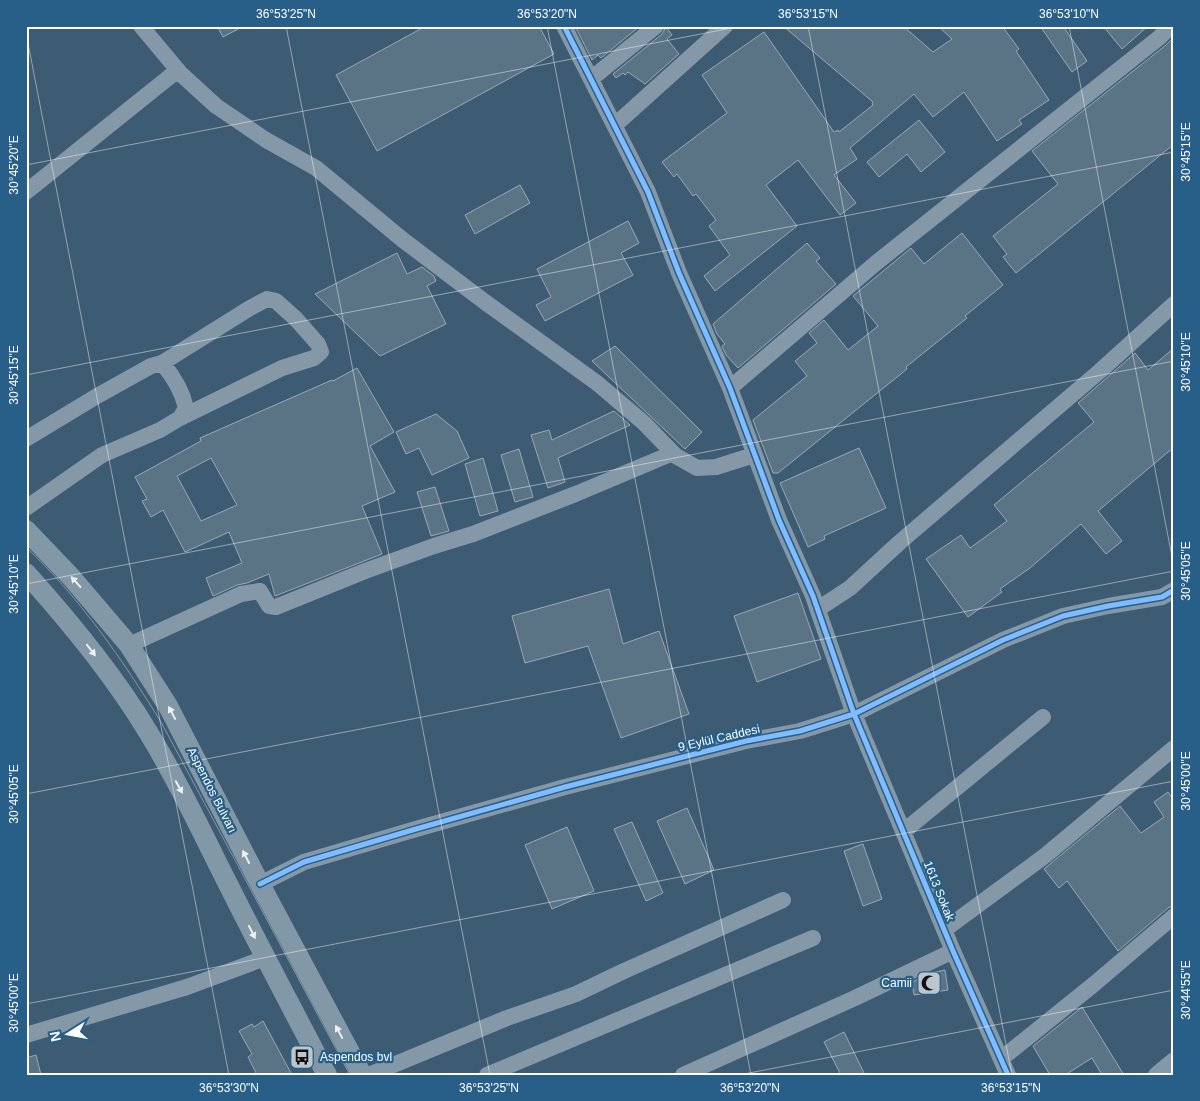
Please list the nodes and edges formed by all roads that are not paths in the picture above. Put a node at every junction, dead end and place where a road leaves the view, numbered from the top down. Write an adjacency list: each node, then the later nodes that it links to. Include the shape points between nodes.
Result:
1 (141, 26): 6 (street)
2 (564, 26): 7 (street, 1613 Sokak)
3 (656, 26): 7 (street)
4 (725, 26): 8 (street)
5 (1170, 26): 12 (street, via 1065,114 876,263)
6 (178, 70): 9 (street); 15 (street, via 216,106 266,140 316,168 403,240 597,384 644,423)
7 (591, 79): 8 (street, 1613 Sokak)
8 (615, 125): 12 (street, 1613 Sokak, via 648,192 679,273)
9 (26, 192)
10 (1174, 304): 21 (street, via 850,588)
11 (162, 363): 13 (street, via 184,396 186,408); 13 (street, via 267,299 276,301 296,319 321,352); 14 (street, via 151,366)
12 (730, 388): 16 (street, 1613 Sokak)
13 (180, 418): 17 (street, via 102,455)
14 (26, 439)
15 (673, 453): 16 (street, via 697,468 716,467); 22 (street, via 482,531 276,607 270,606 260,592 241,594)
16 (754, 455): 21 (street, 1613 Sokak)
17 (26, 508)
18 (26, 530): 22 (main road, Aspendos Bulvarı, one-way to 18)
19 (26, 573): 33 (main road, one-way to 33, via 110,673 149,732)
20 (1174, 590): 23 (street, 9 Eylül Caddesi, via 1162,597 1063,616 1003,640)
21 (818, 609): 23 (street, 1613 Sokak)
22 (129, 645): 27 (main road, Aspendos Bulvarı, one-way to 22, via 168,706)
23 (854, 714): 26 (street, 1613 Sokak); 27 (street, 9 Eylül Caddesi, via 800,731 746,741 565,787 416,829 304,862)
24 (1043, 717): 26 (street)
25 (1174, 748): 30 (street, via 1046,855)
26 (904, 831): 30 (street, 1613 Sokak)
27 (260, 884): 38 (main road, Aspendos Bulvarı, one-way to 27)
28 (783, 900): 39 (street, via 576,994 507,1018)
29 (1174, 916): 35 (street)
30 (944, 930): 32 (street, 1613 Sokak)
31 (813, 938): 40 (street)
32 (953, 951): 35 (street, 1613 Sokak); 41 (street)
33 (265, 958): 34 (street, via 187,987); 37 (main road)
34 (26, 1035)
35 (1001, 1059): 42 (street, 1613 Sokak)
36 (1174, 1060): 43 (street)
37 (327, 1075)
38 (362, 1075)
39 (369, 1075)
40 (487, 1075)
41 (683, 1075)
42 (1008, 1075)
43 (1156, 1075)

